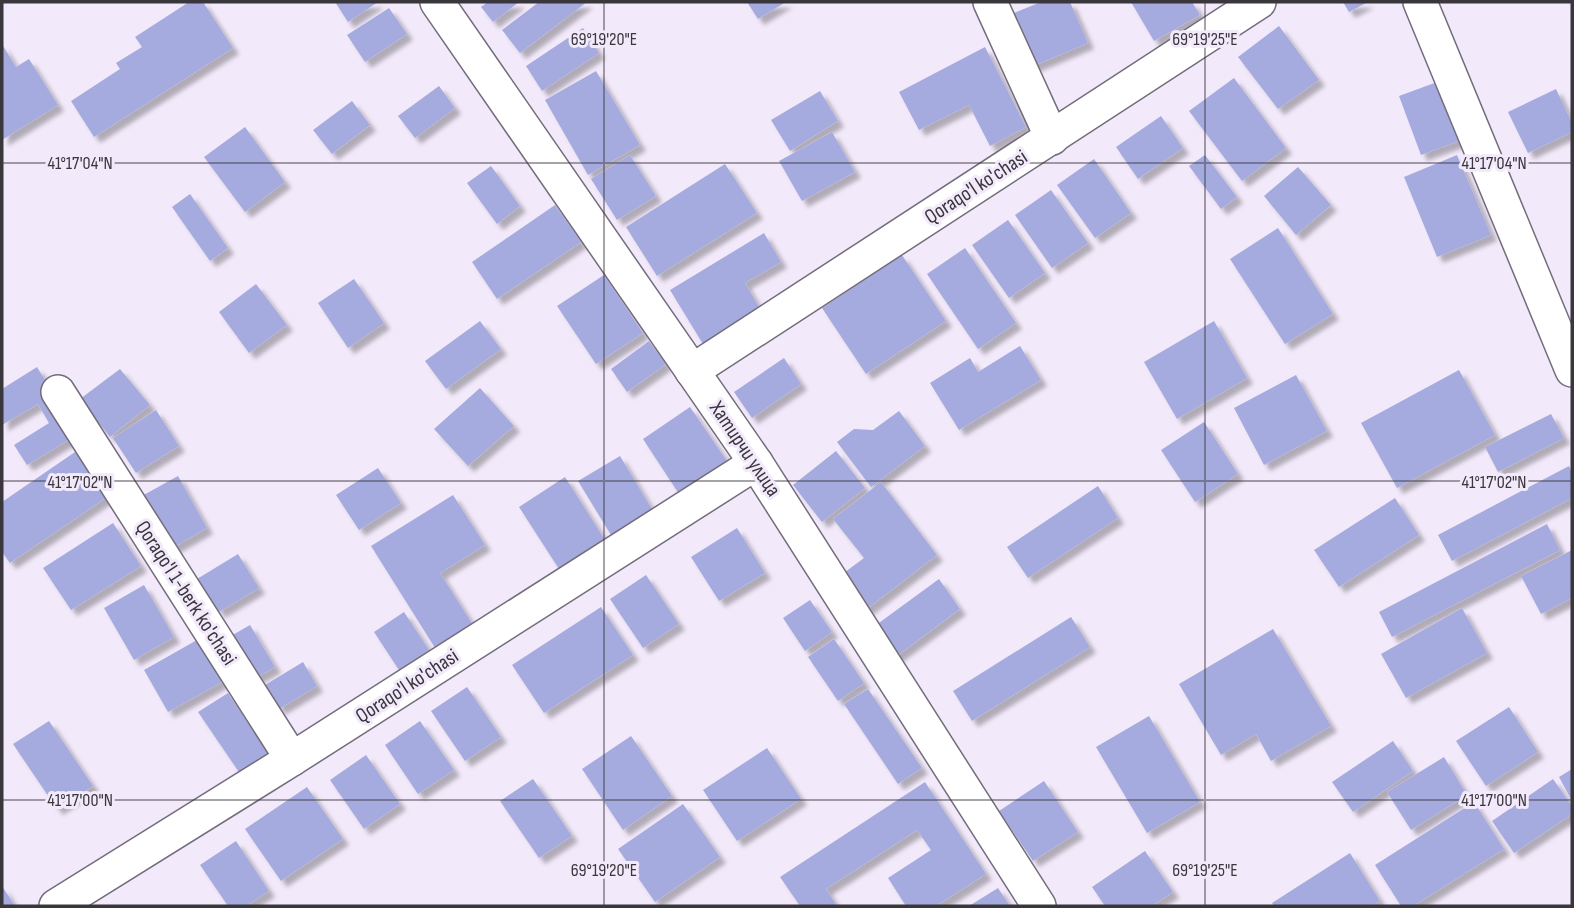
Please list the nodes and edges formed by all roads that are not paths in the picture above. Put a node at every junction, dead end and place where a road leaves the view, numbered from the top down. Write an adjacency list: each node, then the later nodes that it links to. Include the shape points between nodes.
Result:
1 (438, 2): 6 (street, Хатирчи улица)
2 (990, 2): 5 (street)
3 (1259, 2): 5 (street, Qoraqo'l ko'chasi)
4 (1420, 2): 7 (street)
5 (1052, 138): 6 (street, Qoraqo'l ko'chasi)
6 (692, 370): 9 (street, Хатирчи улица)
7 (1572, 370)
8 (58, 392): 10 (street, Qoraqo'l 1-berk ko'chasi)
9 (756, 463): 10 (street, Qoraqo'l ko'chasi); 12 (street, Хатирчи улица)
10 (292, 759): 11 (street, Qoraqo'l ko'chasi)
11 (56, 906)
12 (1039, 906)

